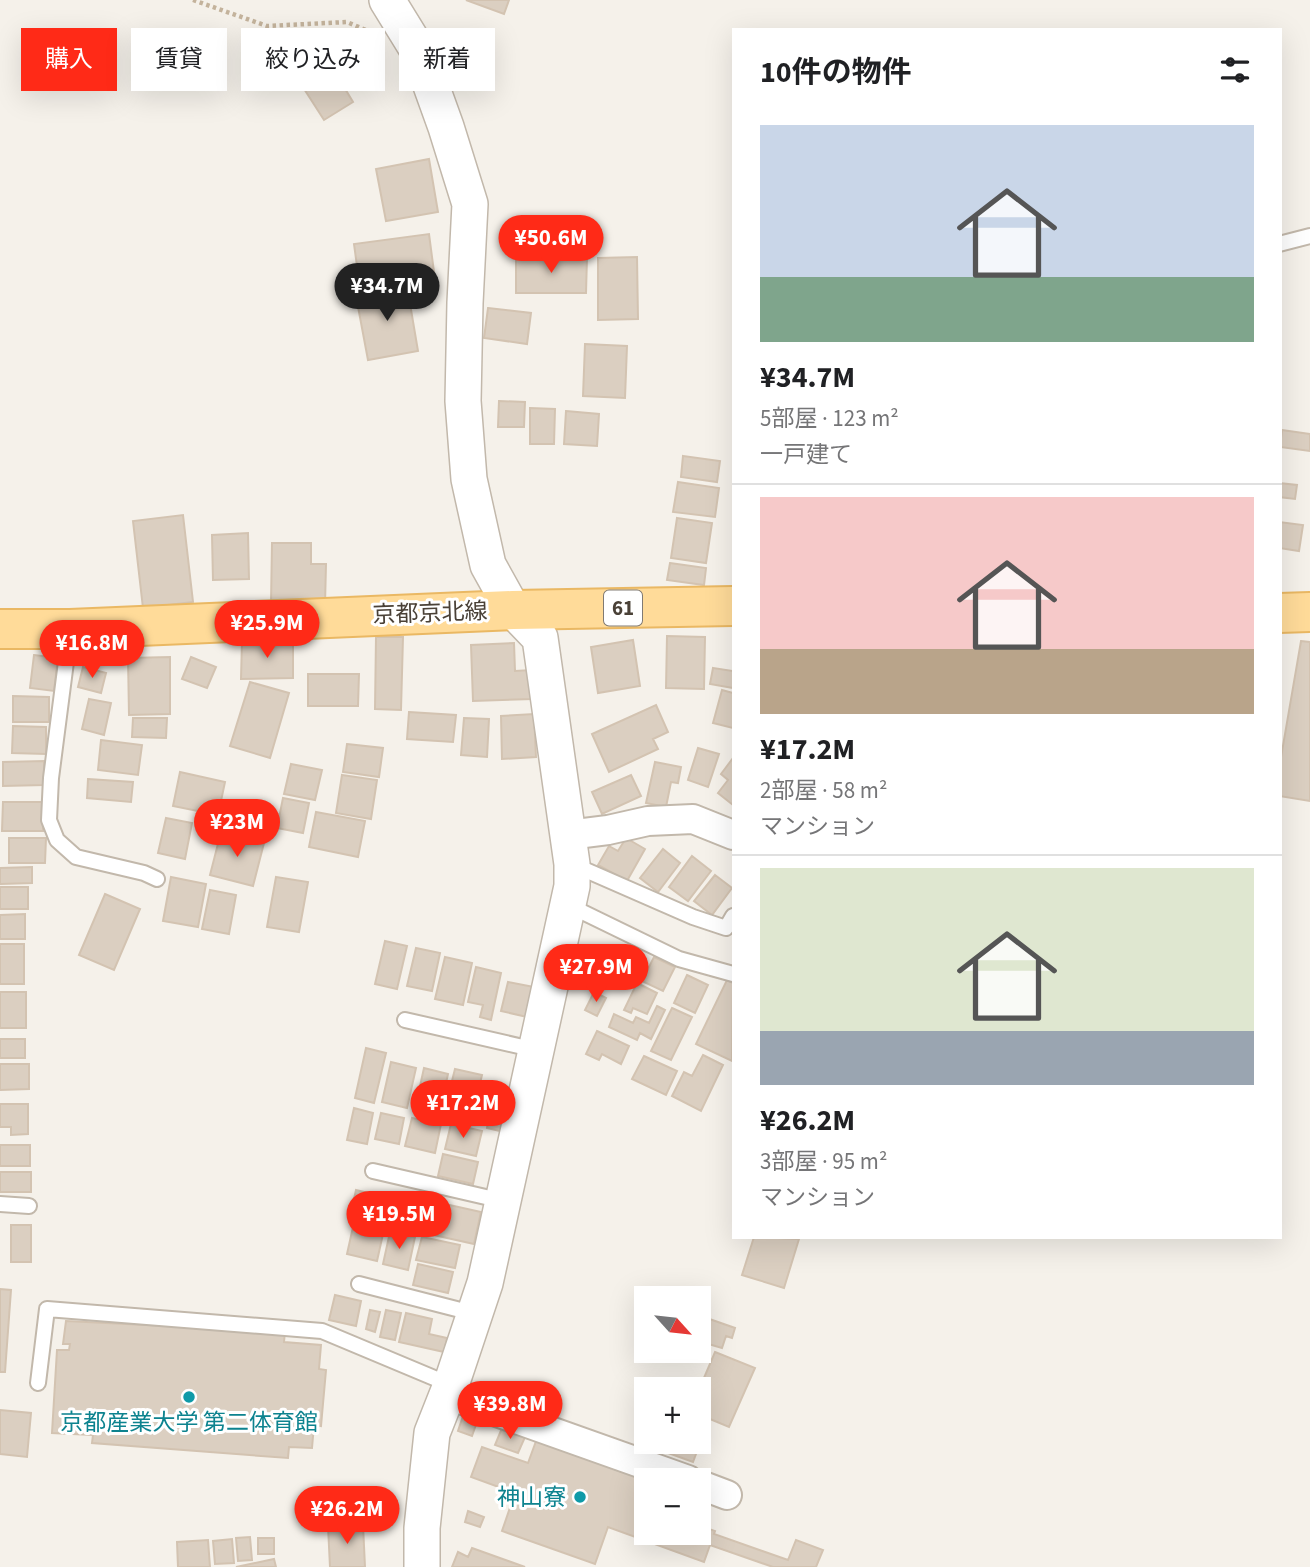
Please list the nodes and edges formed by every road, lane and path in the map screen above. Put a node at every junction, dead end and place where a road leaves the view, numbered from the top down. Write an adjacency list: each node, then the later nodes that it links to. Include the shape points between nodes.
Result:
1 (194, 0): 3 (path, via 267,26 347,22)
2 (387, 0): 7 (street, via 419,52 470,204 463,401 469,479 488,565)
3 (361, 28)
4 (1310, 236): 5 (lane)
5 (1282, 243)
6 (732, 606): 7 (main road, 京都京北線 / 61)
7 (513, 610): 11 (main road, 京都京北線 / 61); 13 (street, via 540,638)
8 (1310, 612): 9 (main road)
9 (1282, 613)
10 (0, 629): 11 (main road, 京都京北線 / 61)
11 (71, 629): 14 (lane, via 51,778 50,820 57,840 76,857)
12 (732, 835): 13 (street, via 693,819 648,821 608,830)
13 (570, 850): 15 (street); 16 (lane, via 693,917 726,928)
14 (157, 879)
15 (568, 905): 17 (lane, via 679,959); 19 (street)
16 (732, 918)
17 (732, 974)
18 (405, 1020): 19 (lane)
19 (536, 1049): 21 (street)
20 (373, 1171): 21 (lane)
21 (503, 1201): 25 (street)
22 (0, 1204): 23 (lane)
23 (29, 1206)
24 (359, 1284): 25 (lane)
25 (476, 1314): 27 (street)
26 (38, 1383): 27 (lane, via 47,1309 322,1331)
27 (448, 1390): 28 (street); 31 (street, via 432,1433)
28 (656, 1468)
29 (711, 1488): 30 (street)
30 (727, 1494)
31 (422, 1567)

